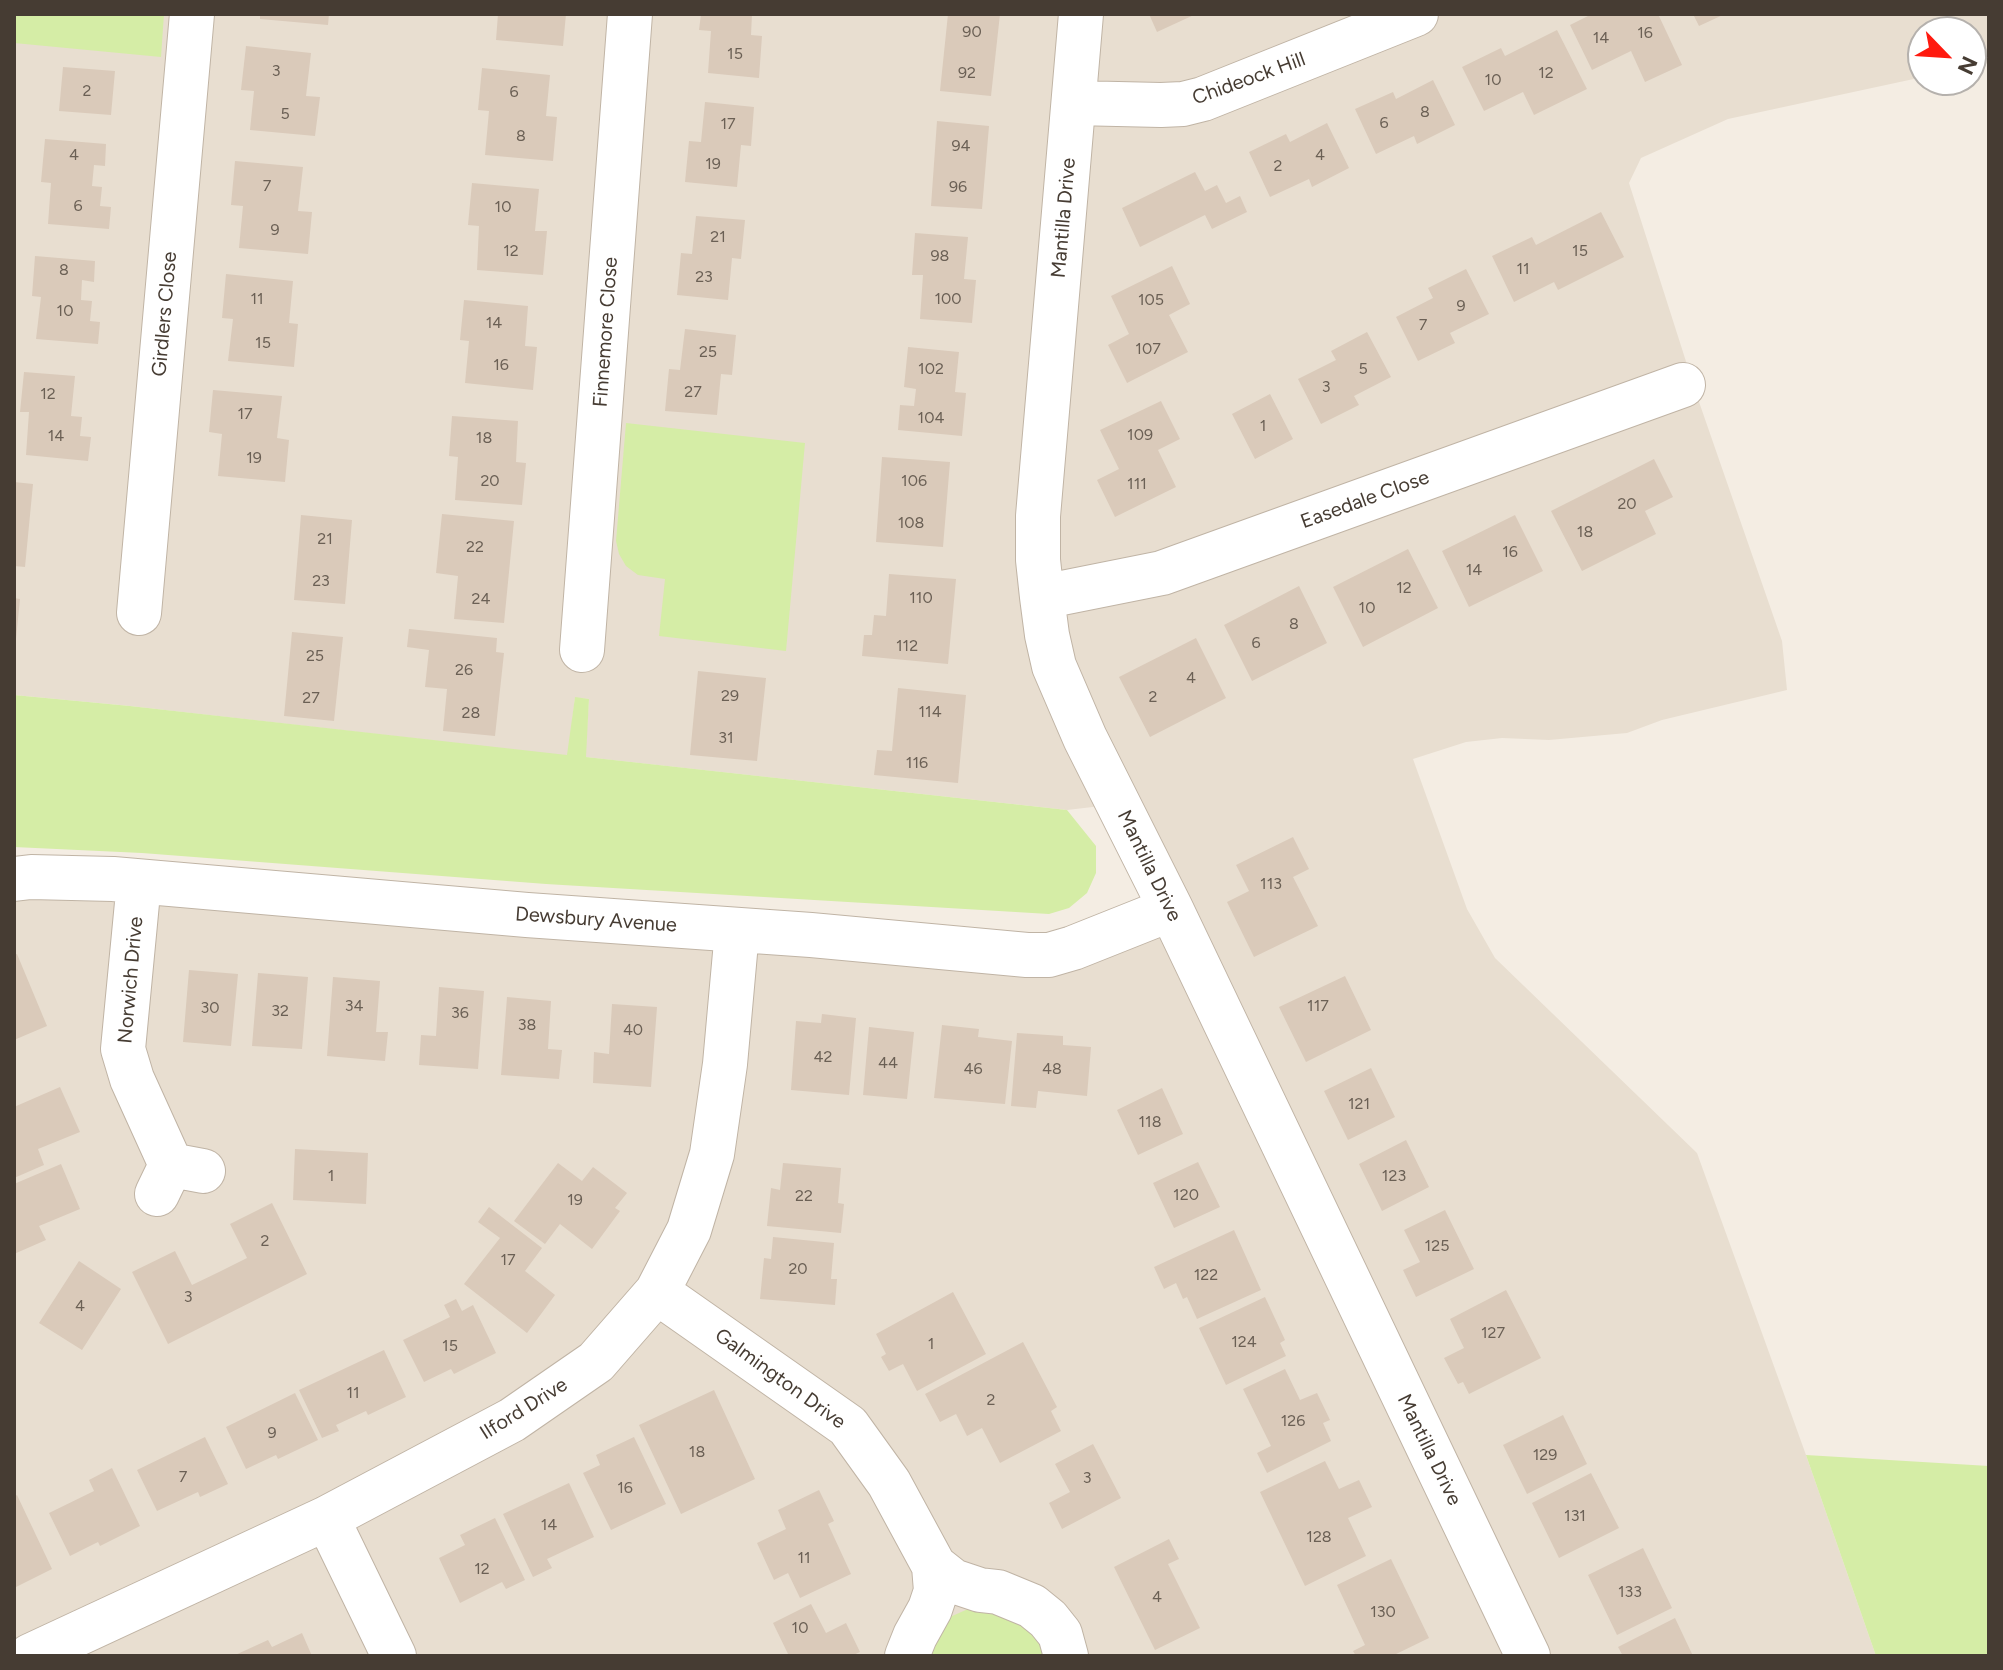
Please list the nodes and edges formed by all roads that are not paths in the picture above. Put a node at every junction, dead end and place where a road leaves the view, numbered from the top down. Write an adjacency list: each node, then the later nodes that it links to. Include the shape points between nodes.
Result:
1 (192, 14): 8 (street, Girdlers Close)
2 (630, 14): 9 (street, Finnemore Close)
3 (1081, 14): 5 (street, Mantilla Drive)
4 (1416, 14): 5 (street, Chideock Hill, via 1203,99 1161,105)
5 (1074, 103): 7 (street, Mantilla Drive, via 1038,516)
6 (1683, 385): 7 (street, Easedale Close, via 1162,573)
7 (1042, 597): 12 (street, Mantilla Drive, via 1054,666 1065,693)
8 (139, 613)
9 (582, 650)
10 (14, 879): 11 (street, Dewsbury Avenue)
11 (139, 882): 13 (street, Dewsbury Avenue); 14 (street, Norwich Drive, via 123,1049)
12 (1171, 909): 13 (street, Dewsbury Avenue, via 1049,955); 22 (street, Mantilla Drive)
13 (737, 931): 15 (street, Ilford Drive, via 712,1154 689,1230)
14 (177, 1177)
15 (657, 1292): 16 (street, Ilford Drive, via 596,1362 512,1420); 17 (street, Galmington Drive, via 848,1426 889,1483)
16 (327, 1518): 18 (street, Ilford Drive); 19 (street)
17 (934, 1566): 20 (street, via 936,1591); 21 (street, via 953,1581 1032,1606 1060,1634)
18 (30, 1656)
19 (394, 1656)
20 (907, 1656)
21 (1066, 1656)
22 (1528, 1656)

